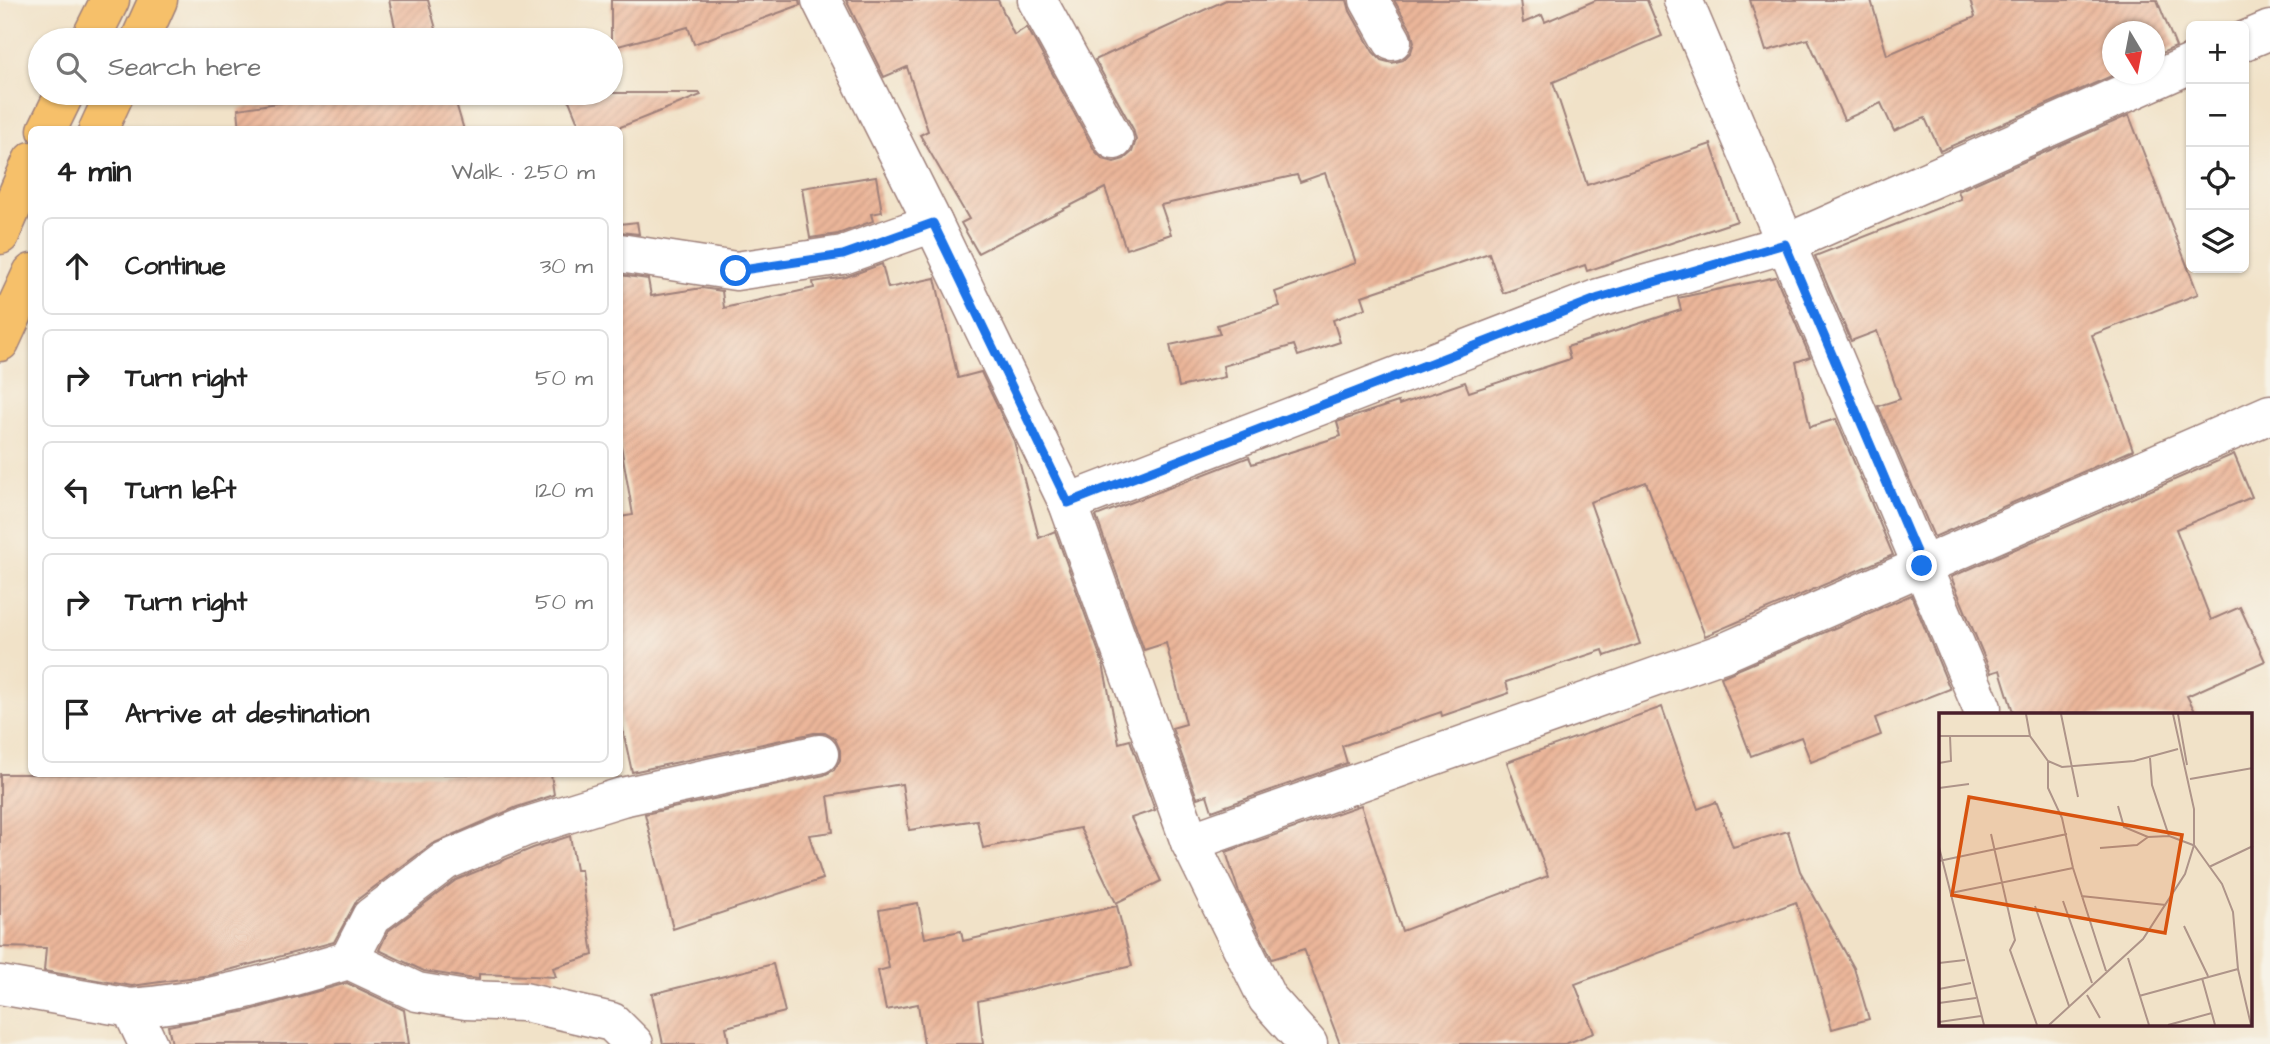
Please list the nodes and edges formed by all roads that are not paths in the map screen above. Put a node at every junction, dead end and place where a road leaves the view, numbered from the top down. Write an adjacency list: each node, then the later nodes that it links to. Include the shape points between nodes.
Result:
1 (110, 0): 7 (highway)
2 (158, 0): 8 (highway)
3 (821, 0): 19 (street)
4 (1037, 0): 17 (street)
5 (1369, 0): 11 (street)
6 (1684, 0): 21 (street)
7 (96, 28)
8 (145, 28)
9 (2270, 30): 10 (street)
10 (2249, 39)
11 (1392, 41)
12 (2186, 66): 21 (street)
13 (59, 105): 15 (highway)
14 (109, 105): 16 (highway)
15 (49, 126)
16 (100, 126)
17 (1114, 140)
18 (28, 170): 20 (highway)
19 (933, 223): 22 (street, via 843,255 736,271); 26 (street)
20 (0, 235)
21 (1785, 244): 26 (street, via 1599,298); 27 (street)
22 (623, 253)
23 (28, 283): 24 (highway)
24 (0, 342)
25 (2270, 414): 27 (street)
26 (1068, 503): 30 (street)
27 (1922, 566): 28 (street); 30 (street, via 1723,653)
28 (1982, 708)
29 (820, 754): 31 (street, via 622,797 525,827 445,861 371,917)
30 (1190, 842): 36 (street, via 1267,998)
31 (349, 960): 33 (street, via 242,992); 35 (street, via 416,992 524,1002 612,1022)
32 (0, 985): 33 (street)
33 (131, 1008): 34 (street)
34 (148, 1044)
35 (634, 1044)
36 (1308, 1044)

